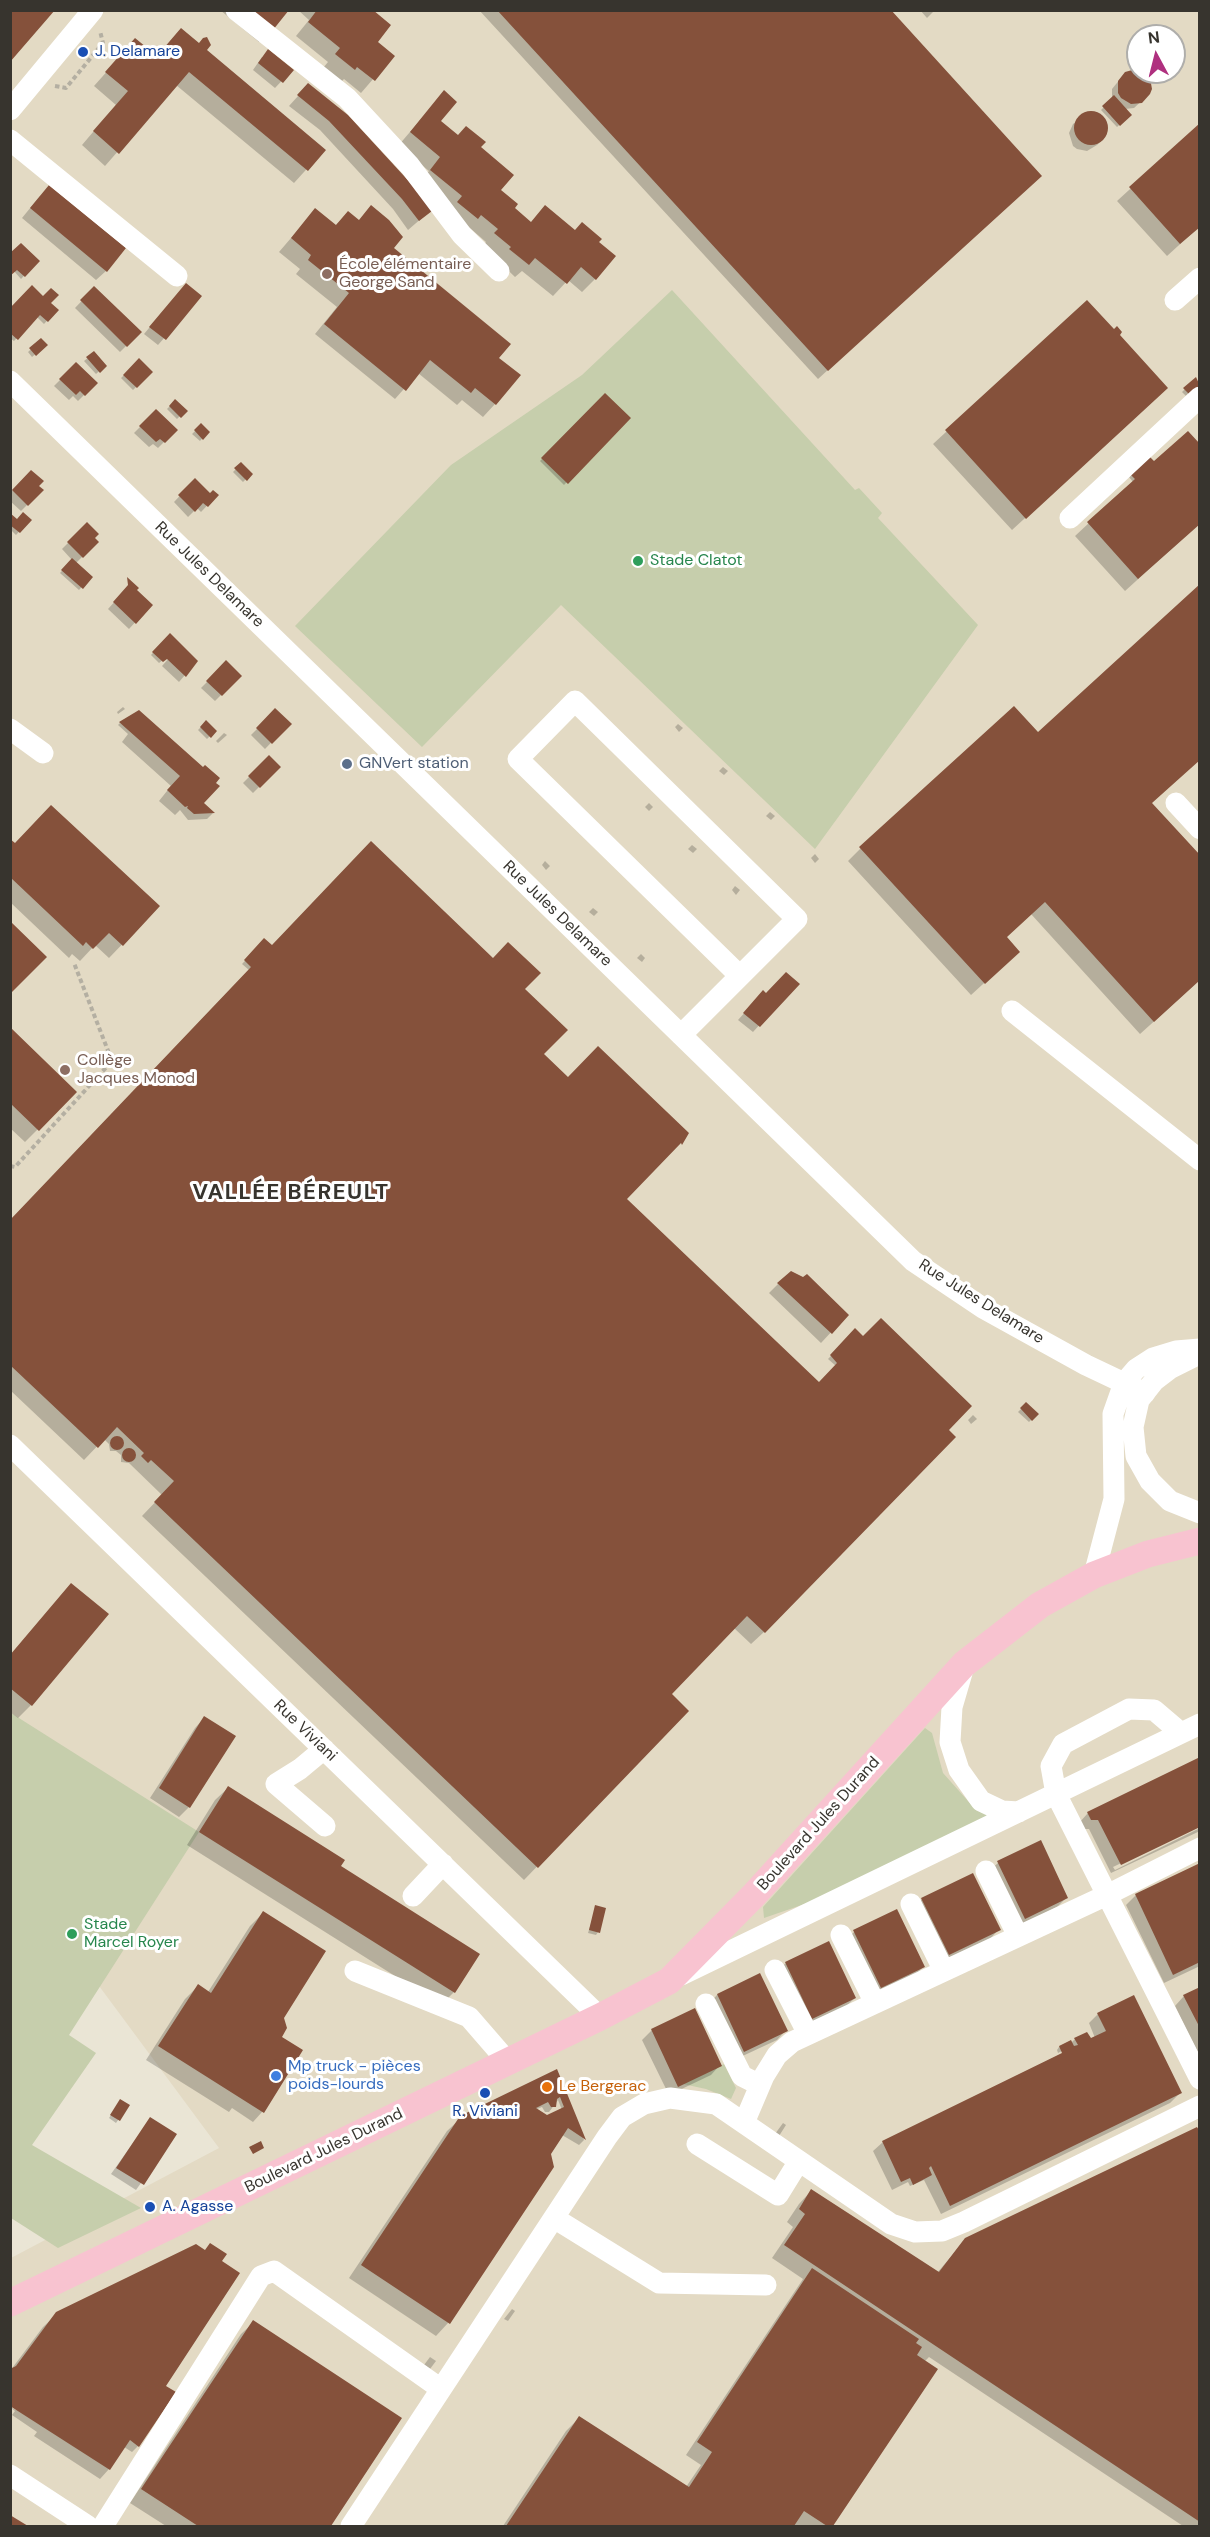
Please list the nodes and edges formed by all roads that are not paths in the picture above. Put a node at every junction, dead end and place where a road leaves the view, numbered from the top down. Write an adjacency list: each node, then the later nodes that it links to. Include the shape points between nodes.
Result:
1 (93, 10): 3 (street)
2 (236, 10): 5 (street, via 347,98 410,166 462,236)
3 (10, 110)
4 (10, 140): 6 (street)
5 (499, 271)
6 (177, 276)
7 (1200, 278): 8 (street)
8 (1175, 300)
9 (10, 381): 18 (street, Rue Jules Delamare)
10 (1198, 401): 11 (street)
11 (1070, 518)
12 (10, 729): 13 (street)
13 (43, 753)
14 (1176, 803): 15 (street)
15 (1200, 829)
16 (740, 976): 16 (street, via 797,919 575,701 518,759); 18 (street)
17 (1012, 1011): 19 (street)
18 (681, 1035): 22 (street, Rue Jules Delamare, via 913,1261 983,1308)
19 (1200, 1160)
20 (1200, 1349): 22 (street, via 1153,1358)
21 (1200, 1354): 23 (street, via 1171,1368)
22 (1124, 1383): 23 (street, Rue Jules Delamare); 27 (street, via 1113,1414 1114,1499)
23 (1145, 1393): 25 (street, via 1139,1400 1133,1427 1136,1456 1150,1482 1170,1501)
24 (10, 1445): 30 (street, Rue Viviani)
25 (1200, 1513)
26 (1200, 1541): 27 (main road, Boulevard Jules Durand, via 1148,1554)
27 (1094, 1575): 28 (main road, Boulevard Jules Durand, via 1040,1605)
28 (964, 1664): 32 (street, via 952,1707 950,1742 959,1770 981,1801 1002,1811); 45 (main road, Boulevard Jules Durand, via 753,1896)
29 (1190, 1729): 31 (street, Boulevard Jules Durand); 31 (street, via 1155,1710 1129,1709 1063,1744 1051,1766)
30 (324, 1749): 33 (street, via 276,1784); 35 (street, Rue Viviani)
31 (1056, 1794): 32 (street, Boulevard Jules Durand); 37 (street)
32 (1019, 1812): 45 (street, Boulevard Jules Durand)
33 (325, 1826)
34 (1200, 1848): 37 (street)
35 (443, 1864): 38 (street); 48 (street, Rue Viviani)
36 (987, 1871): 41 (street)
37 (1107, 1895): 41 (street); 51 (street)
38 (413, 1896)
39 (911, 1904): 44 (street)
40 (841, 1935): 46 (street)
41 (1018, 1936): 44 (street)
42 (775, 1970): 49 (street)
43 (355, 1971): 50 (street, via 469,2017)
44 (944, 1971): 46 (street)
45 (669, 1981): 48 (main road, Boulevard Jules Durand)
46 (875, 2003): 49 (street)
47 (706, 2004): 52 (street, via 742,2076)
48 (600, 2017): 50 (main road, Boulevard Jules Durand)
49 (808, 2034): 52 (street, via 777,2055)
50 (508, 2062): 59 (main road, Boulevard Jules Durand)
51 (1200, 2079)
52 (760, 2085): 54 (street)
53 (1200, 2106): 56 (street, via 942,2231 915,2232 891,2224)
54 (744, 2123): 56 (street); 57 (street, via 716,2104 694,2099 670,2098 644,2104 622,2117)
55 (697, 2145): 56 (street, via 778,2195)
56 (799, 2161)
57 (554, 2218): 58 (street, via 659,2283); 60 (street)
58 (766, 2285)
59 (10, 2303)
60 (441, 2389): 63 (street, via 274,2271 261,2276); 64 (street)
61 (10, 2475): 62 (street)
62 (88, 2526)
63 (103, 2526)
64 (351, 2526)

